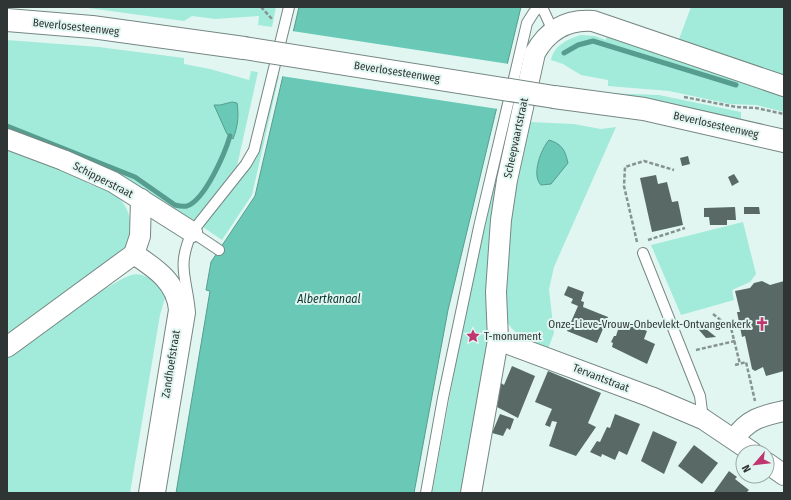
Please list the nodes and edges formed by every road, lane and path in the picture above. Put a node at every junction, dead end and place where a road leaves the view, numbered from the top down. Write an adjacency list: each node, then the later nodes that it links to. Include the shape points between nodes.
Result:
1 (289, 7): 11 (lane, via 254,150 246,164)
2 (541, 7): 4 (lane); 32 (lane, via 527,23 478,234 443,398)
3 (7, 20): 7 (street, Beverlosesteenweg, bridge, via 92,27 244,48 644,109)
4 (553, 31): 5 (street, Scheepvaartstraat, via 566,23 593,21); 16 (street, Scheepvaartstraat, via 542,40 535,53 507,180 498,252)
5 (784, 86)
6 (7, 139): 9 (street, Schipperstraat, via 113,182)
7 (784, 141)
8 (674, 170): 12 (path, via 644,162 625,167 624,186 635,238)
9 (141, 199): 11 (street, Schipperstraat); 14 (street, via 140,236)
10 (685, 228): 12 (path, via 658,236)
11 (192, 232): 13 (lane); 31 (lane, via 183,260 190,313)
12 (641, 249): 19 (lane)
13 (219, 250)
14 (134, 254): 18 (street); 30 (street, Zandhoefstraat, via 168,280 179,300)
15 (713, 314): 17 (path, via 731,328)
16 (498, 340): 24 (street, Tervantstraat); 29 (street, Scheepvaartstraat)
17 (735, 341): 19 (path); 21 (path)
18 (7, 347)
19 (683, 354): 24 (lane, via 700,396)
20 (735, 364): 21 (path)
21 (740, 364): 23 (path, via 746,362)
22 (784, 411): 23 (street)
23 (759, 417): 25 (street, via 744,426)
24 (703, 419): 25 (street, Tervantstraat)
25 (734, 439): 26 (street, Tervantstraat)
26 (741, 444)
27 (775, 469): 28 (street)
28 (784, 475)
29 (470, 492)
30 (150, 493)
31 (160, 493)
32 (426, 493)

